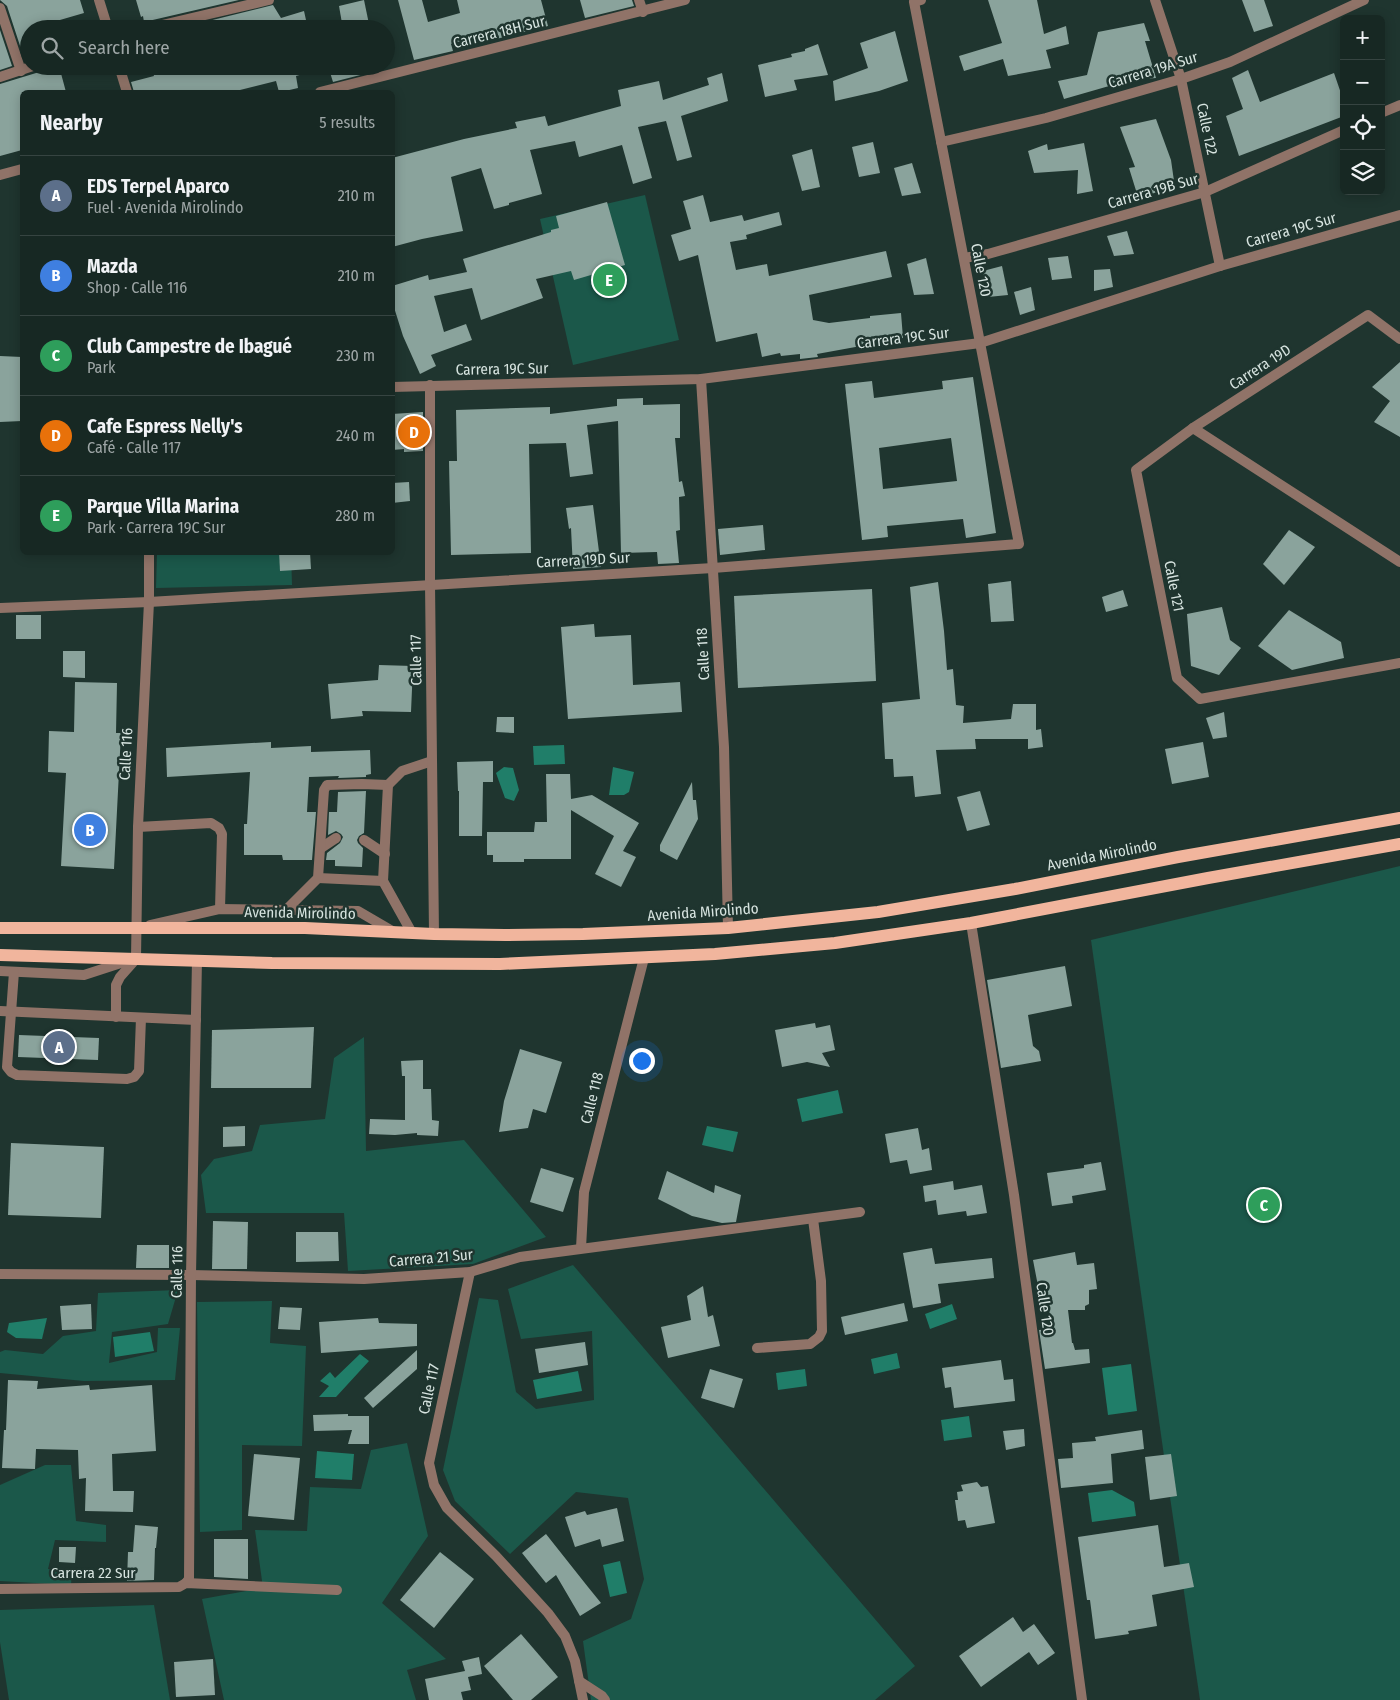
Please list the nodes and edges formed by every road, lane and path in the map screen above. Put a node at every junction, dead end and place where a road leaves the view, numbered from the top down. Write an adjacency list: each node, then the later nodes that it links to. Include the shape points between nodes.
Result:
1 (99, 0): 10 (street)
2 (269, 0): 11 (street)
3 (640, 0): 9 (street)
4 (685, 0): 9 (street, Carrera 18H Sur)
5 (1155, 0): 18 (street, Calle 122)
6 (1364, 0): 18 (street, Carrera 19A Sur, via 1230,62)
7 (918, 1): 24 (street, Calle 120)
8 (0, 8): 12 (street)
9 (643, 12): 14 (street, Carrera 18H Sur)
10 (105, 20)
11 (183, 20)
12 (20, 68)
13 (20, 71): 17 (street)
14 (395, 73)
15 (122, 75): 19 (street)
16 (389, 75): 20 (street, Carrera 18H Sur)
17 (0, 77)
18 (1181, 79): 24 (street, Carrera 19A Sur, via 1046,118); 27 (street, Calle 122)
19 (126, 90)
20 (328, 90)
21 (1400, 105): 22 (street)
22 (1385, 111)
23 (1340, 132): 27 (street, Carrera 19B Sur)
24 (941, 142): 29 (street, Calle 120)
25 (20, 170): 26 (street)
26 (0, 175)
27 (1205, 192): 29 (street, Carrera 19B Sur); 30 (street, Calle 122)
28 (1400, 215): 30 (street, Carrera 19C Sur)
29 (964, 258): 32 (street, Calle 120)
30 (1220, 266): 32 (street, Carrera 19C Sur)
31 (1400, 339): 36 (street, Carrera 19D, via 1368,315)
32 (980, 343): 33 (street, Carrera 19C Sur); 38 (street, Calle 120)
33 (701, 379): 34 (street, Carrera 19C Sur); 41 (street, Calle 118)
34 (430, 385): 35 (street, Carrera 19C Sur); 42 (street, Calle 117)
35 (395, 387)
36 (1193, 428): 37 (street, Carrera 19D); 40 (street)
37 (1136, 470): 45 (street, Calle 121, via 1177,678 1200,699)
38 (1019, 544): 41 (street, Carrera 19D Sur)
39 (149, 555): 43 (street, Calle 116)
40 (1400, 562)
41 (713, 568): 42 (street, Carrera 19D Sur); 62 (street, Calle 118, via 724,747)
42 (430, 584): 43 (street, Carrera 19D Sur); 46 (street, Calle 117)
43 (149, 602): 44 (street, Carrera 19D Sur); 49 (street, Calle 116)
44 (0, 608)
45 (1400, 663)
46 (432, 761): 47 (street, via 402,771); 65 (street, Calle 117)
47 (388, 785): 53 (street, via 327,785 324,790); 54 (street)
48 (1400, 818): 62 (main road, Avenida Mirolindo, via 878,912)
49 (138, 826): 57 (street, via 212,823 219,828 222,834); 60 (street, Calle 116)
50 (336, 838): 53 (street)
51 (364, 840): 54 (street)
52 (1400, 844): 59 (main road)
53 (321, 848): 55 (street)
54 (384, 854): 56 (street)
55 (318, 878): 56 (street); 58 (street)
56 (383, 881): 64 (street)
57 (220, 909): 58 (street); 60 (street)
58 (286, 910): 63 (street, via 358,911)
59 (971, 923): 68 (main road, via 835,943); 90 (street, Calle 120, via 1014,1195)
60 (137, 927): 61 (main road, Avenida Mirolindo); 63 (main road, Avenida Mirolindo); 67 (street, Calle 116)
61 (0, 928)
62 (728, 928): 65 (main road, Avenida Mirolindo, via 583,934)
63 (394, 932): 64 (main road, Avenida Mirolindo)
64 (412, 933): 65 (main road, Avenida Mirolindo)
65 (434, 934)
66 (0, 955): 67 (main road)
67 (136, 958): 69 (main road); 71 (street, via 84,975); 74 (street, via 116,985)
68 (644, 958): 69 (main road, via 500,964); 79 (street, Calle 118, via 584,1192)
69 (197, 960): 76 (street, Calle 116)
70 (0, 971): 71 (street)
71 (14, 972): 73 (street)
72 (0, 1011): 73 (street)
73 (11, 1012): 74 (street); 75 (street, via 7,1066 17,1075 134,1077 139,1071)
74 (116, 1017): 75 (street)
75 (141, 1018): 76 (street)
76 (196, 1020): 82 (street, Calle 116)
77 (860, 1212): 78 (street, Carrera 21 Sur)
78 (813, 1219): 79 (street, Carrera 21 Sur); 83 (street, via 821,1282 822,1331 810,1344)
79 (581, 1248): 80 (street, Carrera 21 Sur, via 520,1257)
80 (470, 1272): 82 (street, Carrera 21 Sur, via 364,1279); 87 (street, Calle 117, via 429,1463 434,1485 447,1508 548,1613 565,1636)
81 (0, 1274): 82 (street, Carrera 21 Sur)
82 (192, 1275): 84 (street, Calle 116, via 189,1579)
83 (757, 1348)
84 (186, 1583): 85 (street, Carrera 22 Sur, via 179,1587); 86 (street, Carrera 22 Sur)
85 (0, 1589)
86 (337, 1590)
87 (579, 1681): 88 (street, Calle 117); 89 (street)
88 (583, 1700)
89 (605, 1700)
90 (1082, 1700)

